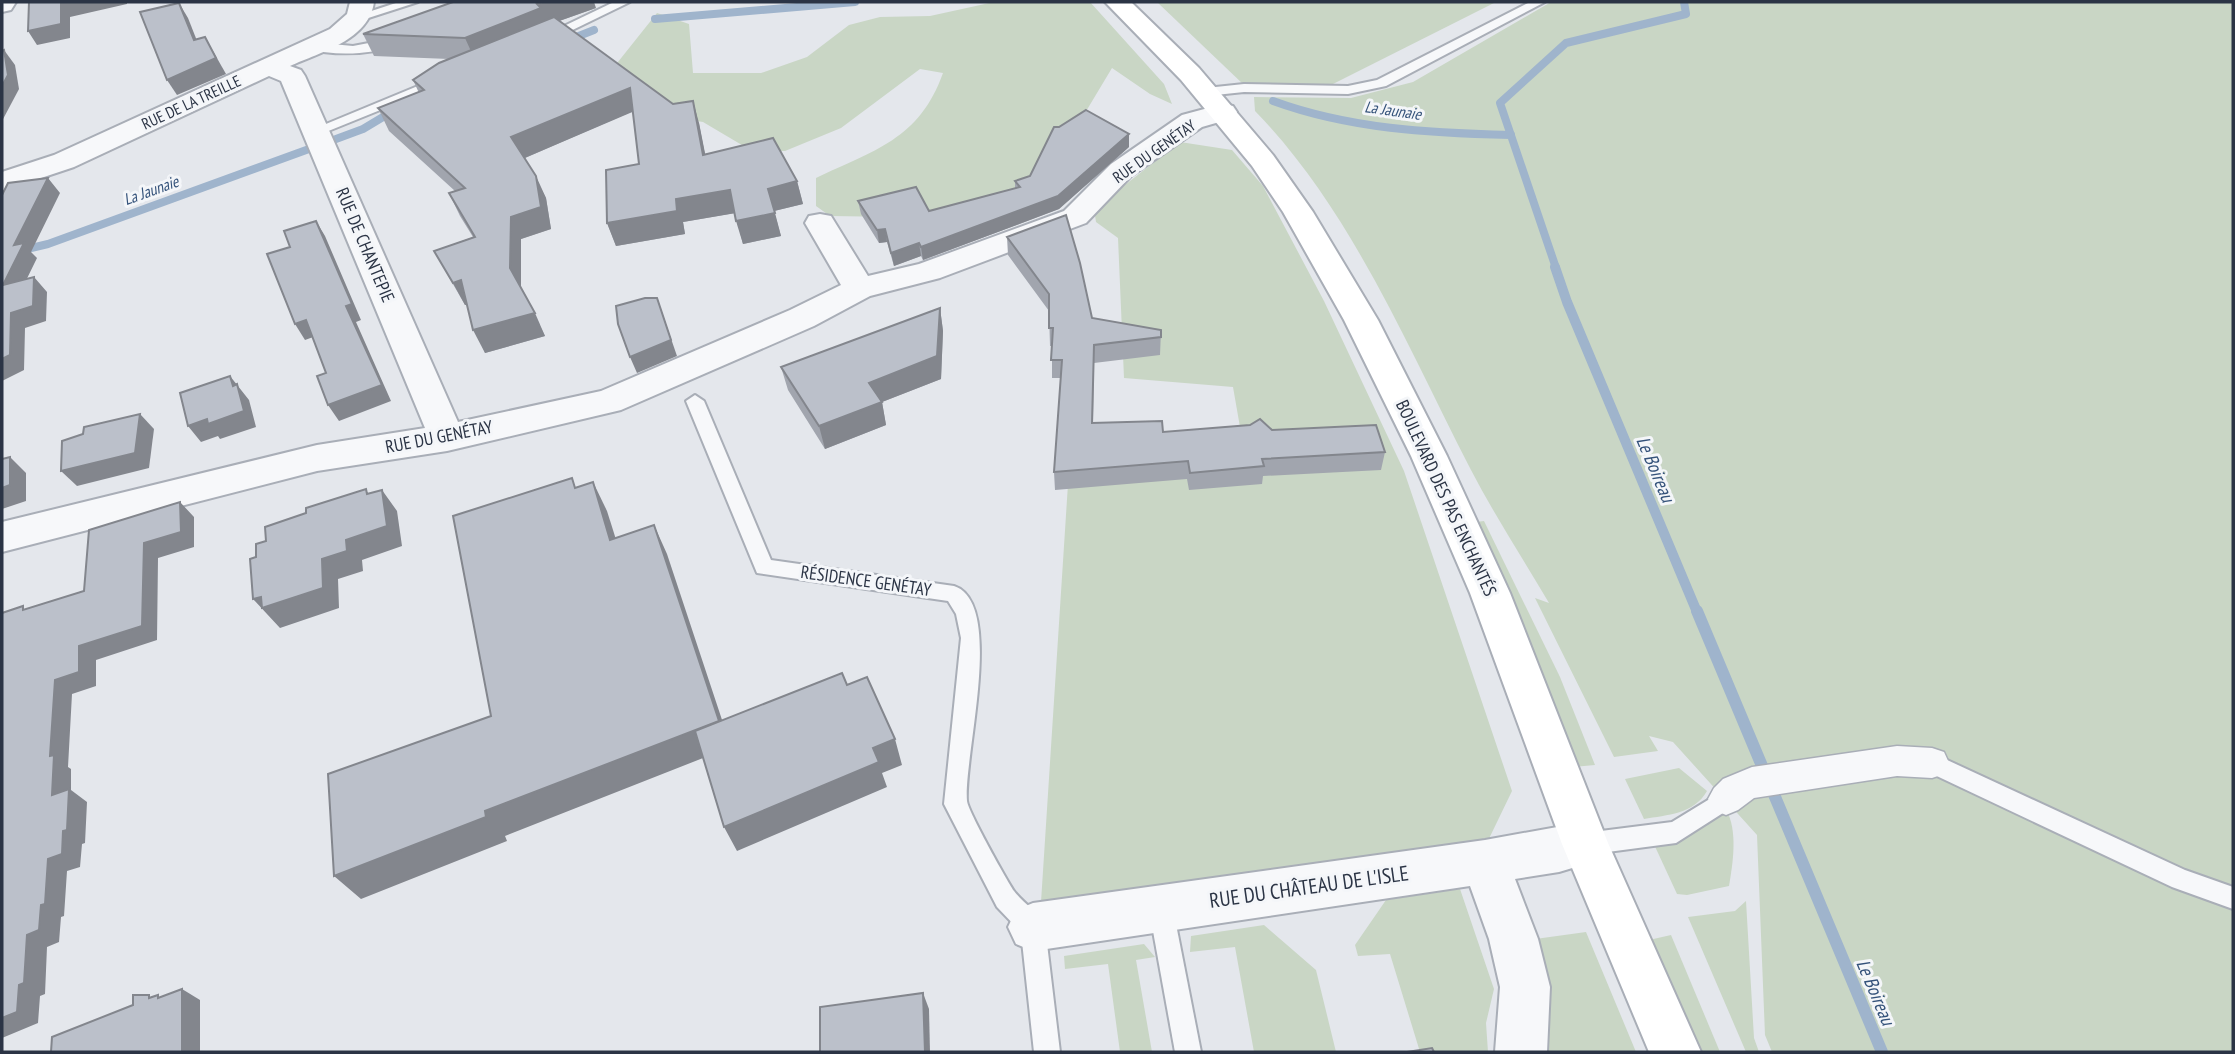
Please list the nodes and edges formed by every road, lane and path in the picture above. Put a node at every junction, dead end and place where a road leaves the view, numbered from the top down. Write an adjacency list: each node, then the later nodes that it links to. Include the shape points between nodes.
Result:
1 (412, 2): 5 (lane)
2 (624, 2): 7 (lane)
3 (1117, 2): 11 (main road, BOULEVARD DES PAS ENCHANTÉS)
4 (1539, 2): 11 (lane, via 1381,83 1348,90 1244,88)
5 (361, 9): 8 (street, RUE DE LA TREILLE, via 339,34)
6 (412, 35): 8 (lane, via 362,50)
7 (534, 43)
8 (310, 46): 9 (street, RUE DE LA TREILLE)
9 (268, 67): 12 (street, RUE DE CHANTEPIE, via 292,76); 13 (street, RUE DE LA TREILLE, via 64,161)
10 (457, 74): 12 (lane)
11 (1214, 102): 15 (street, RUE DU GENÉTAY, via 1121,170 1075,218 929,271); 21 (main road, BOULEVARD DES PAS ENCHANTÉS, via 1298,212 1361,320 1490,593)
12 (316, 131): 17 (street, RUE DE CHANTEPIE)
13 (2, 183)
14 (820, 223): 15 (street)
15 (859, 289): 17 (street, RUE DU GENÉTAY, via 610,401)
16 (695, 401): 25 (lane, RÉSIDENCE GENÉTAY, via 764,566 954,594 966,612 971,638 955,804 1006,899)
17 (447, 438): 18 (street, RUE DU GENÉTAY, via 317,458)
18 (2, 537)
19 (1932, 763): 20 (street, via 1884,763); 23 (lane, via 2180,879)
20 (1739, 791): 21 (lane, via 1676,832)
21 (1585, 844): 22 (street, RUE DU CHÂTEAU DE L'ISLE); 29 (main road, BOULEVARD DES PAS ENCHANTÉS)
22 (1485, 862): 24 (street, RUE DU CHÂTEAU DE L'ISLE); 28 (street, via 1526,989)
23 (2233, 898)
24 (1161, 909): 25 (street, RUE DU CHÂTEAU DE L'ISLE); 27 (lane)
25 (1033, 927): 26 (lane)
26 (1047, 1052)
27 (1188, 1052)
28 (1521, 1052)
29 (1675, 1052)

